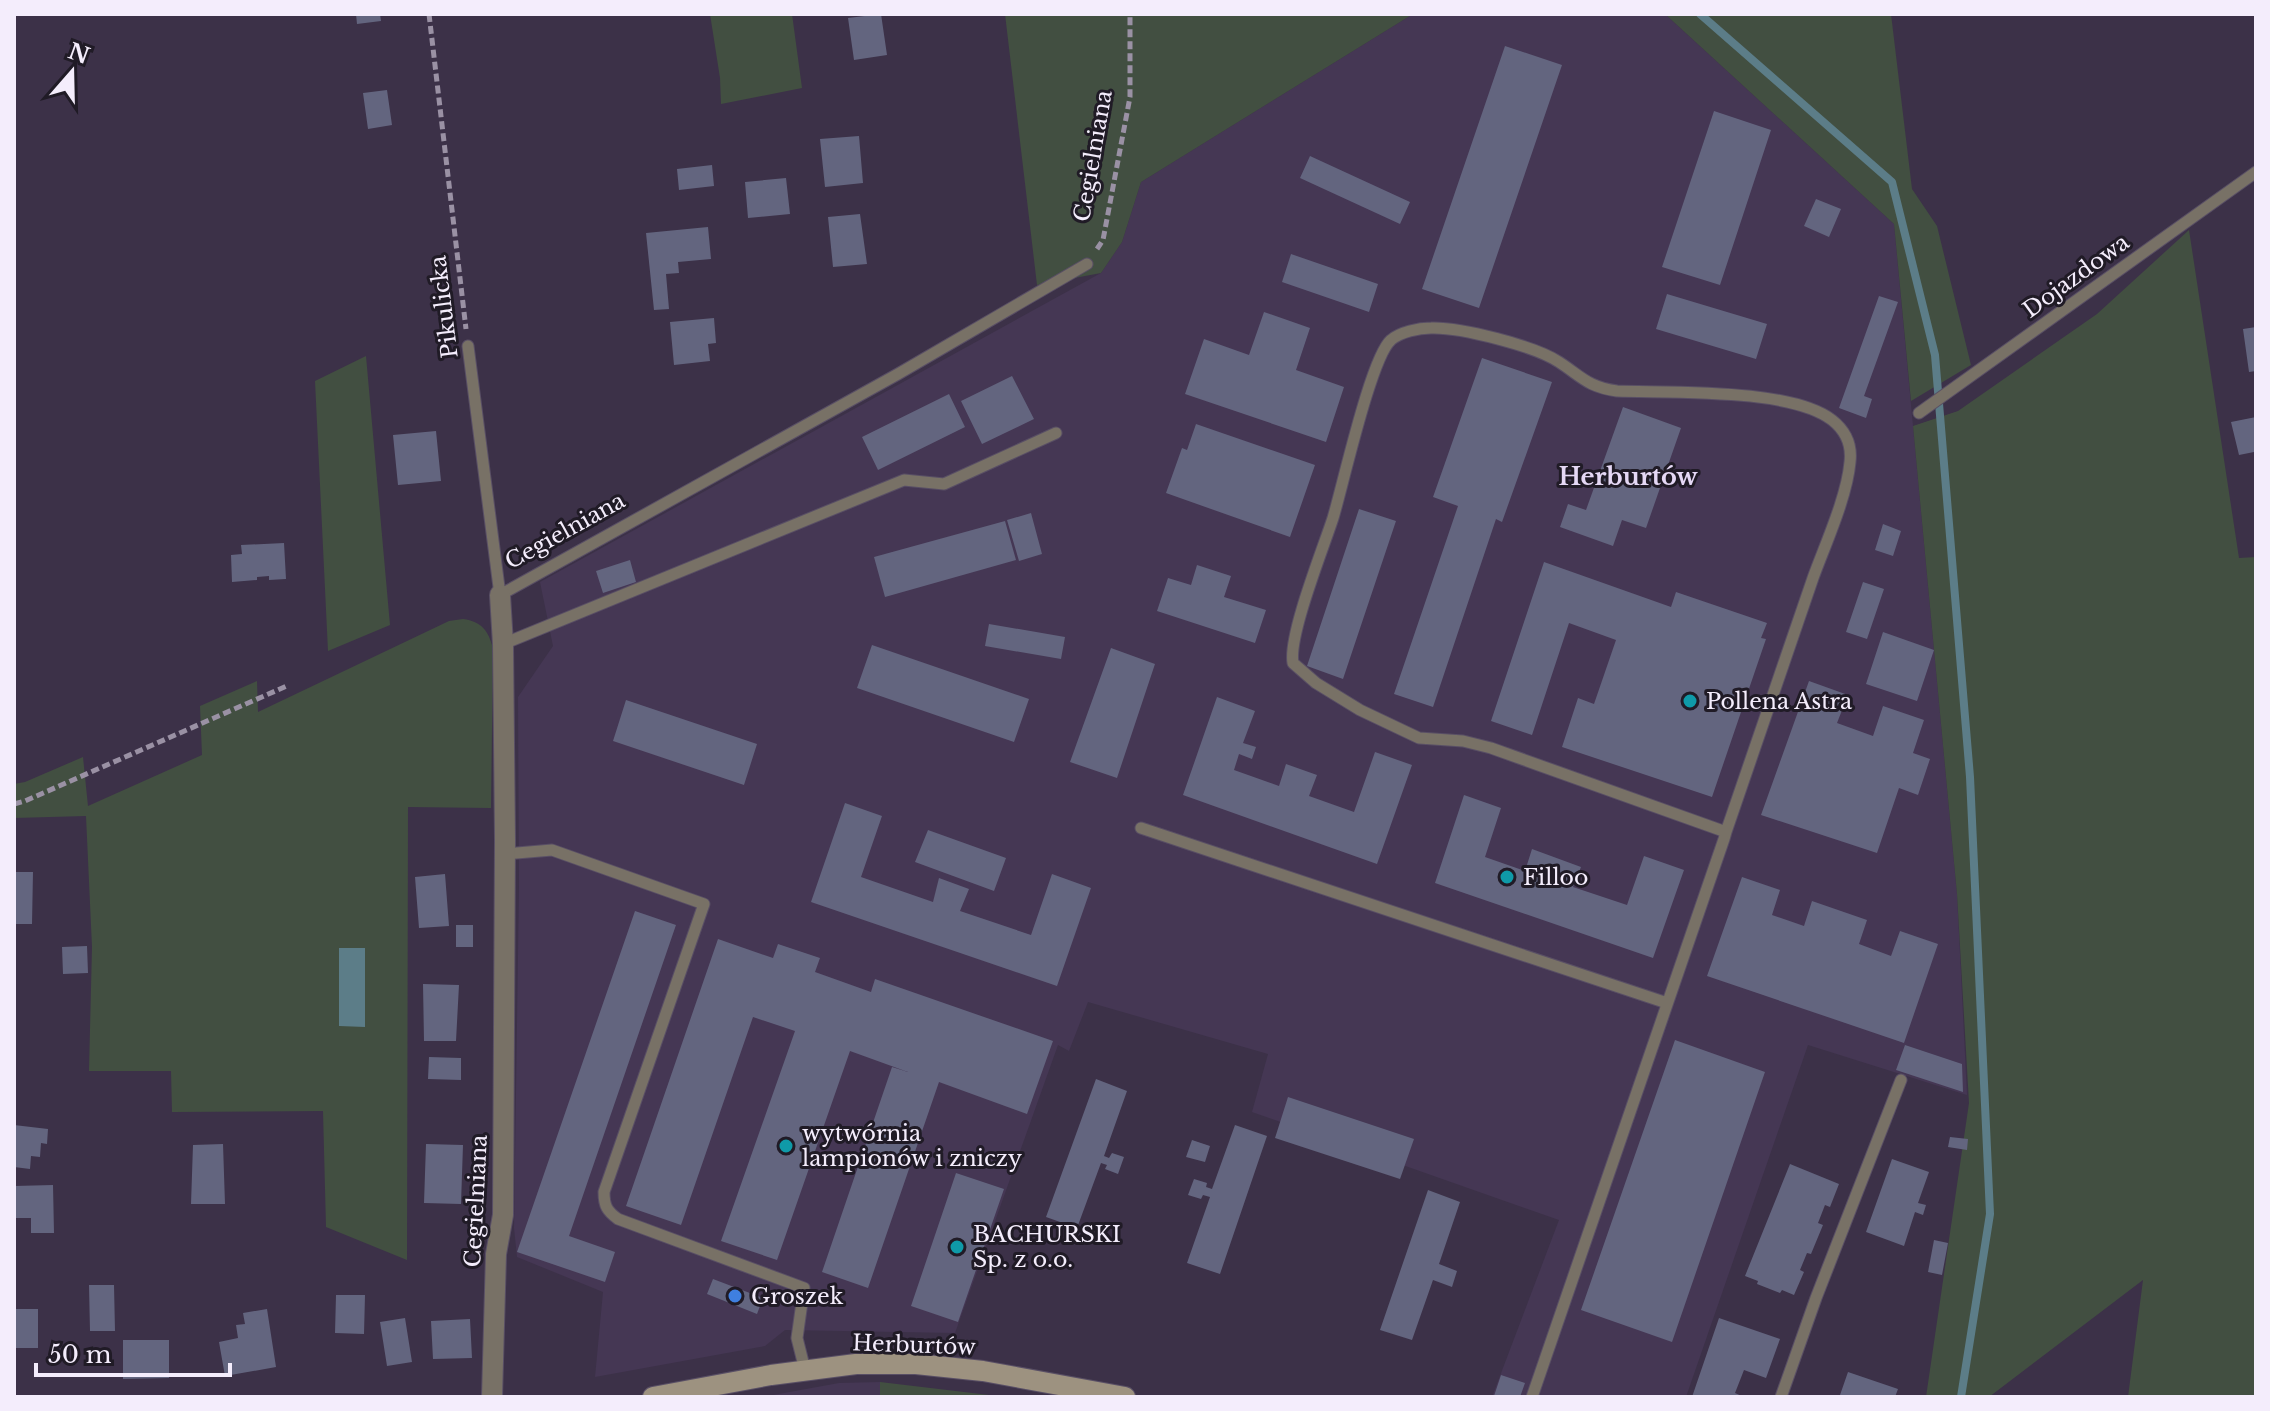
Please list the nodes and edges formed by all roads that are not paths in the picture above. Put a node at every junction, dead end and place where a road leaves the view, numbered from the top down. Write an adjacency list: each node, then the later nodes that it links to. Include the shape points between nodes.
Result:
1 (2256, 172): 4 (lane, Dojazdowa)
2 (1087, 264): 6 (lane, Cegielniana)
3 (468, 346): 6 (lane, Pikulicka)
4 (1919, 413)
5 (1056, 433): 7 (lane, via 944,484 904,480)
6 (500, 595): 7 (street, Cegielniana)
7 (503, 644): 10 (street, Cegielniana)
8 (1141, 828): 11 (lane)
9 (1726, 832): 9 (lane, via 1847,481 1851,448 1846,435 1812,409 1748,395 1597,388 1542,353 1462,331 1430,328 1391,340 1370,385 1293,641 1293,663 1360,710 1419,738 1491,748); 11 (lane)
10 (505, 854): 13 (lane, via 552,850 704,904 604,1203 618,1219 804,1288 797,1338); 14 (street, Cegielniana, via 503,1215 496,1254)
11 (1667, 1003): 17 (lane)
12 (1901, 1080): 18 (lane)
13 (805, 1370): 15 (street, Herburtów); 16 (street, Herburtów, via 916,1364)
14 (492, 1397)
15 (653, 1397)
16 (1125, 1397)
17 (1532, 1397)
18 (1781, 1397)

